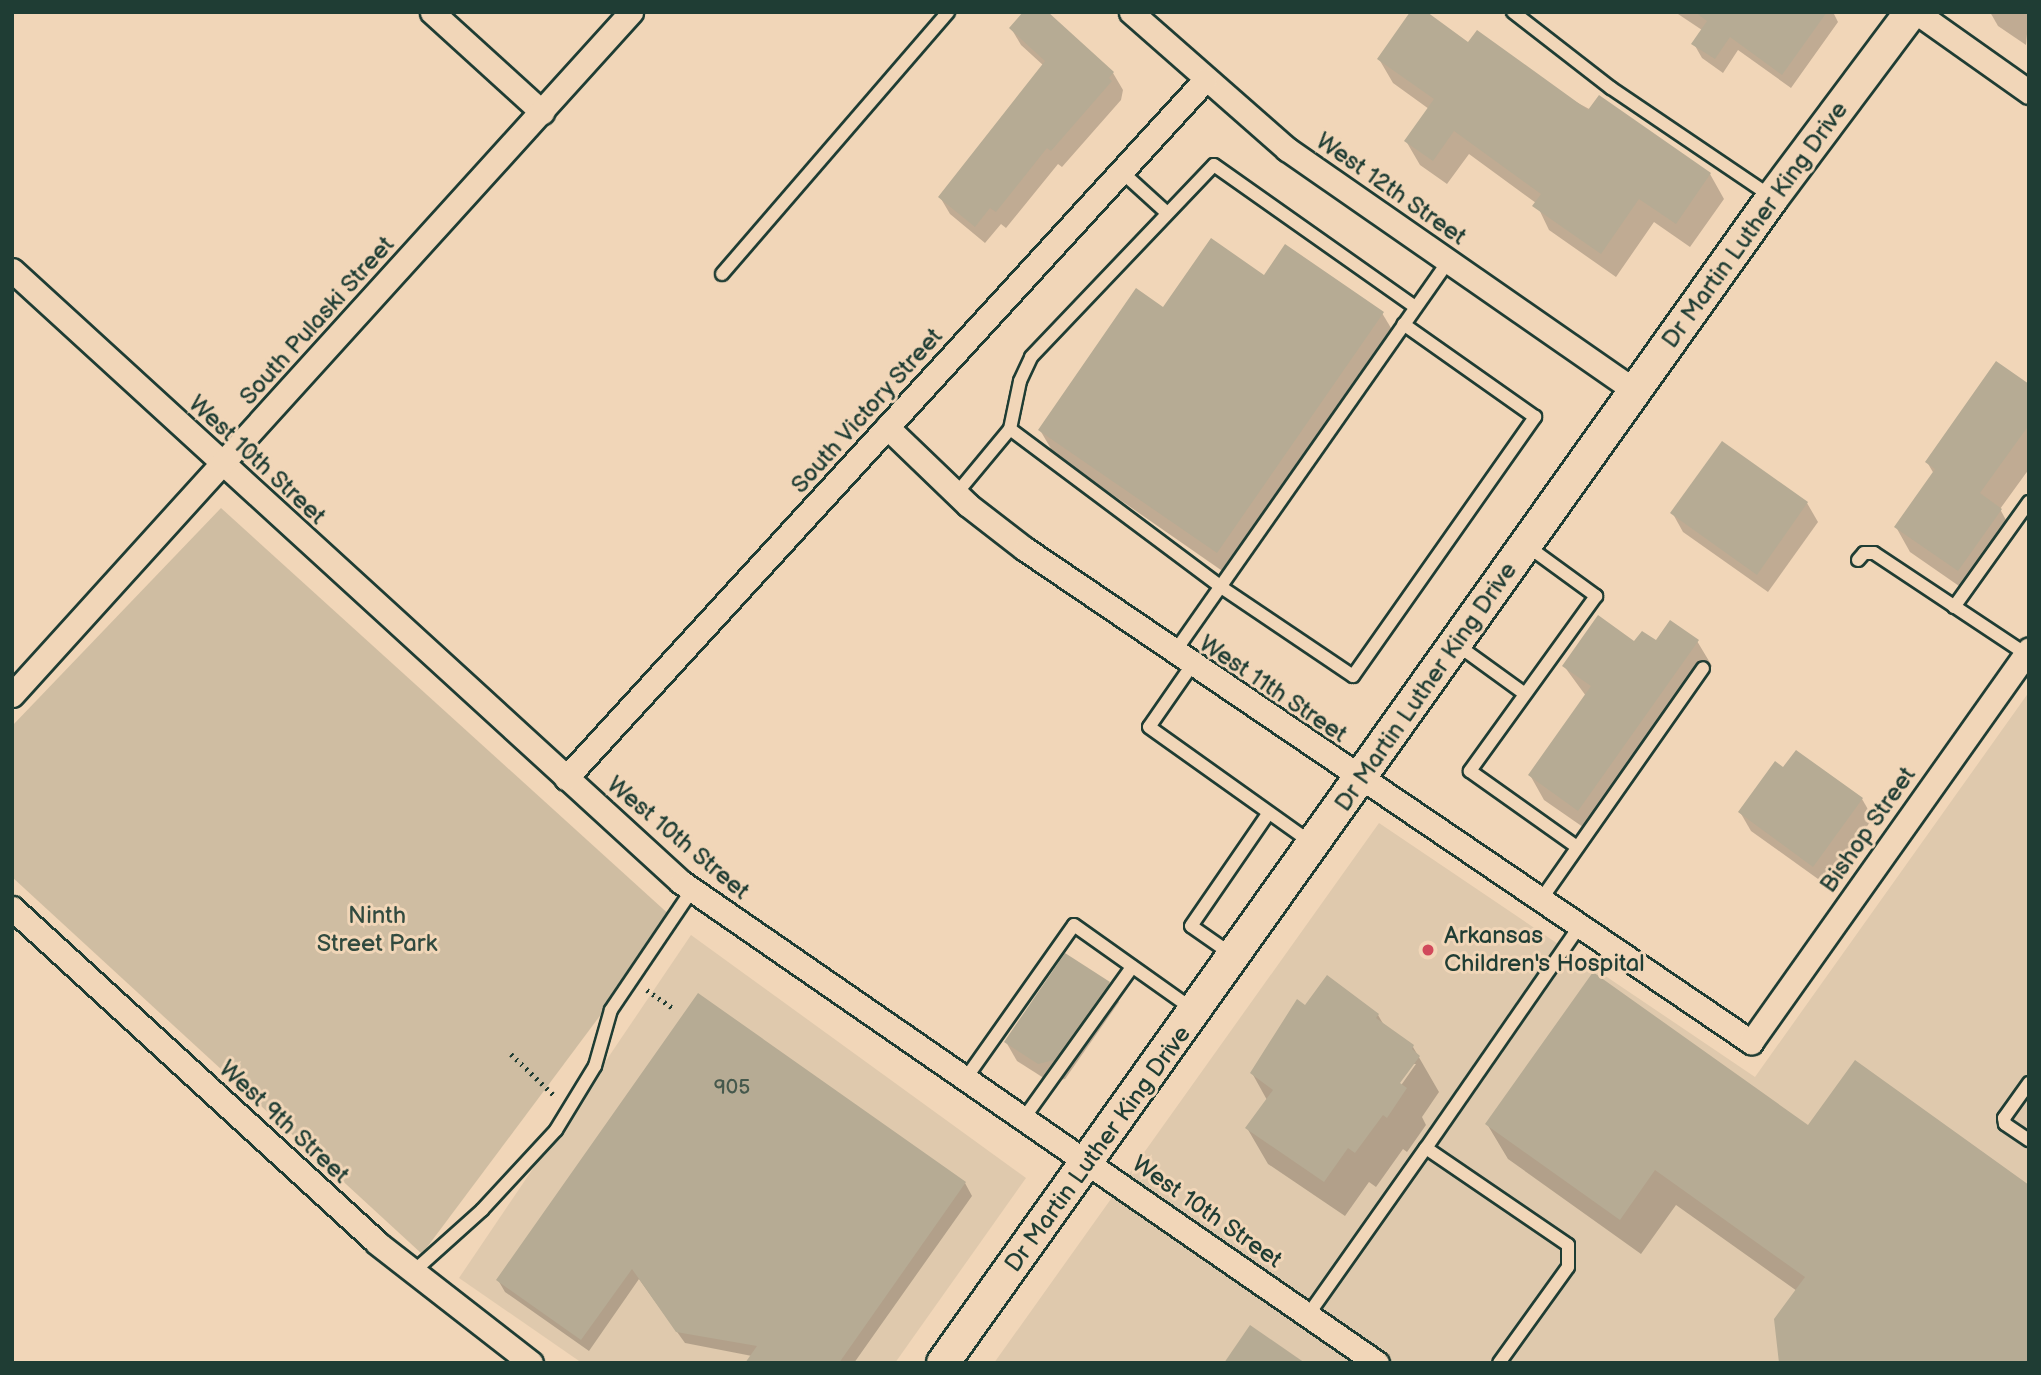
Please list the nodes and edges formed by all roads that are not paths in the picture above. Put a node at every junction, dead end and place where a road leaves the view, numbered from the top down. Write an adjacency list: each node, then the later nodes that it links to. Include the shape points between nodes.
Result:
1 (432, 12): 9 (street)
2 (631, 12): 9 (street, South Pulaski Street)
3 (947, 12): 15 (lane)
4 (1130, 12): 7 (street, West 12th Street)
5 (1513, 12): 11 (lane, via 1611,88)
6 (1913, 12): 8 (street); 11 (main road, Dr Martin Luther King Drive)
7 (1205, 80): 10 (street, South Victory Street); 13 (street, West 12th Street, via 1286,149)
8 (2029, 92)
9 (542, 112): 21 (street, South Pulaski Street)
10 (1122, 172): 12 (lane); 19 (street, South Victory Street)
11 (1772, 198): 18 (main road, Dr Martin Luther King Drive)
12 (1166, 212): 16 (lane, via 1213,165); 20 (lane, via 1031,357 1020,381)
13 (1448, 261): 16 (lane); 18 (street, West 12th Street)
14 (12, 270): 21 (street, West 10th Street)
15 (722, 274)
16 (1415, 307): 17 (lane)
17 (1404, 324): 26 (lane); 26 (lane, via 1535,417 1353,676)
18 (1635, 391): 24 (main road, Dr Martin Luther King Drive)
19 (887, 428): 22 (street, West 11th Street); 34 (street, South Victory Street)
20 (1010, 429): 22 (lane); 26 (lane)
21 (223, 464): 33 (street, South Pulaski Street); 34 (street, West 10th Street)
22 (956, 494): 30 (street, West 11th Street)
23 (2029, 502): 27 (lane)
24 (1526, 545): 28 (main road, Dr Martin Luther King Drive); 32 (lane, via 1596,596)
25 (1858, 560): 27 (lane, via 1864,553 1874,553)
26 (1221, 587): 30 (lane)
27 (1954, 607): 29 (lane)
28 (1456, 644): 32 (lane); 35 (main road, Dr Martin Luther King Drive)
29 (2027, 653): 46 (street, Bishop Street)
30 (1183, 659): 35 (street, West 11th Street); 36 (lane, via 1149,727)
31 (1703, 667): 38 (lane)
32 (1525, 694): 38 (lane, via 1470,771)
33 (12, 695)
34 (566, 778): 39 (street, West 10th Street)
35 (1360, 780): 37 (main road, Dr Martin Luther King Drive); 40 (street, West 11th Street)
36 (1268, 814): 37 (lane); 43 (lane, via 1191,926)
37 (1314, 845): 43 (main road, Dr Martin Luther King Drive)
38 (1577, 847): 40 (lane)
39 (692, 890): 47 (street, West 10th Street); 53 (lane, via 611,1010 595,1066 556,1130 482,1210)
40 (1540, 901): 42 (street, West 11th Street)
41 (12, 908): 53 (street, West 9th Street)
42 (1579, 927): 46 (street, West 11th Street); 51 (lane)
43 (1235, 957): 45 (main road, Dr Martin Luther King Drive)
44 (1132, 967): 45 (lane); 47 (lane, via 1074,925); 49 (lane)
45 (1195, 1012): 52 (main road, Dr Martin Luther King Drive)
46 (1751, 1042)
47 (966, 1078): 49 (street, West 10th Street)
48 (2029, 1083): 50 (lane, via 2004,1118 2005,1124)
49 (1024, 1118): 52 (street, West 10th Street)
50 (2029, 1140)
51 (1426, 1148): 54 (lane); 58 (lane, via 1568,1245 1568,1267)
52 (1087, 1163): 54 (street, West 10th Street); 56 (main road, Dr Martin Luther King Drive)
53 (413, 1272): 55 (street, West 9th Street)
54 (1308, 1315): 57 (street, West 10th Street)
55 (531, 1363)
56 (943, 1363)
57 (1377, 1363)
58 (1499, 1363)

